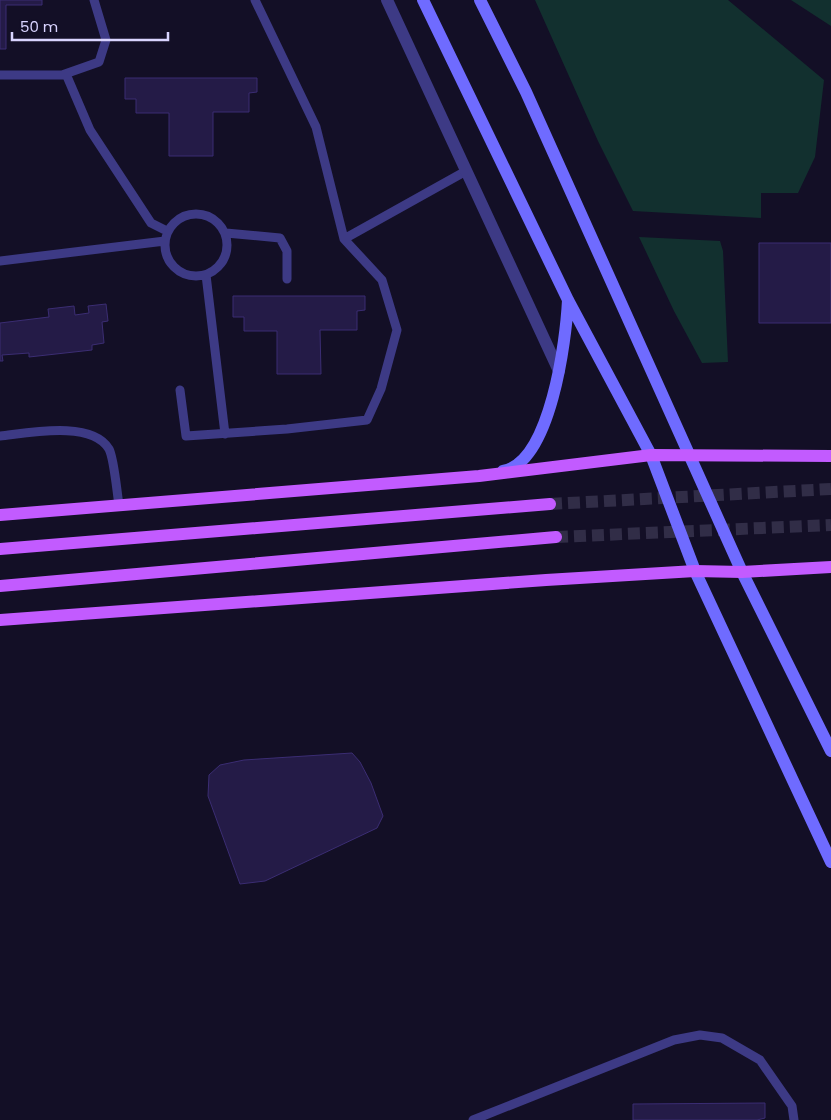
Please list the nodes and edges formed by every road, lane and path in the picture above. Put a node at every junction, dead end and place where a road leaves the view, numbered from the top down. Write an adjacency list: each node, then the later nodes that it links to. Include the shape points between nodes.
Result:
1 (94, 0): 6 (lane, via 106,40 98,62)
2 (255, 0): 11 (lane, via 316,127)
3 (387, 0): 8 (street)
4 (424, 0): 16 (main road)
5 (480, 0): 22 (main road, via 526,92)
6 (66, 74): 7 (lane); 9 (lane, via 90,130 151,223)
7 (0, 75)
8 (466, 171): 11 (lane); 17 (street)
9 (168, 231): 10 (lane, via 182,216 192,213 212,218); 12 (lane)
10 (226, 233): 14 (lane, via 228,243 222,263); 15 (lane, via 280,238 286,251)
11 (344, 239): 19 (lane, via 382,280 397,330 381,389 367,420)
12 (165, 242): 13 (lane); 14 (lane, via 165,252 177,269 196,276)
13 (0, 261)
14 (206, 274): 19 (lane)
15 (287, 279)
16 (568, 300): 17 (main road); 21 (main road)
17 (559, 371): 24 (main road, via 548,415 529,454 512,470)
18 (180, 390): 19 (lane, via 186,436)
19 (225, 434)
20 (0, 436): 26 (lane, via 72,430 97,435 110,449)
21 (651, 455): 22 (main road); 24 (main road); 31 (main road)
22 (690, 456): 23 (main road); 32 (main road)
23 (831, 456)
24 (479, 476): 26 (main road)
25 (550, 504): 29 (main road)
26 (119, 505): 27 (main road)
27 (0, 515)
28 (556, 537): 33 (main road)
29 (0, 549)
30 (831, 568): 32 (main road)
31 (696, 571): 32 (main road); 34 (main road); 36 (main road)
32 (742, 572): 35 (main road)
33 (0, 586)
34 (0, 620)
35 (831, 752)
36 (831, 862)
37 (473, 1120): 38 (lane, via 674,1040 700,1035 722,1038 760,1060 792,1106)
38 (794, 1120)

